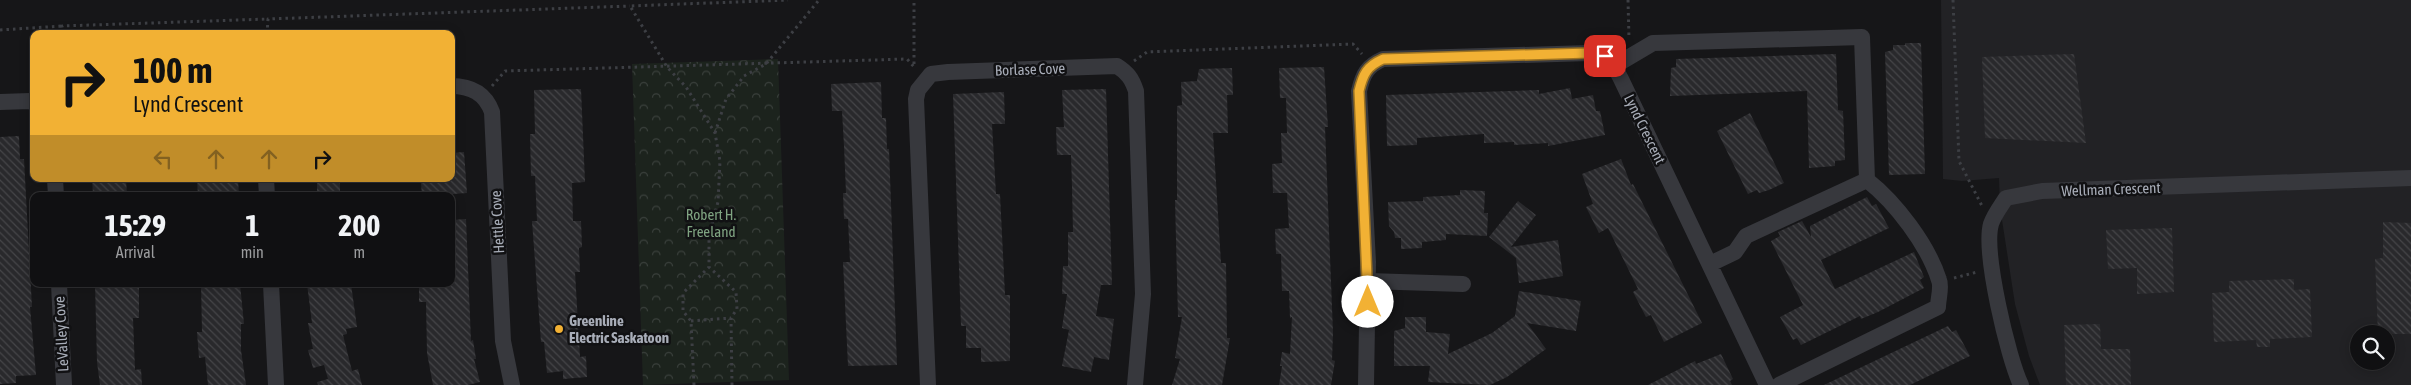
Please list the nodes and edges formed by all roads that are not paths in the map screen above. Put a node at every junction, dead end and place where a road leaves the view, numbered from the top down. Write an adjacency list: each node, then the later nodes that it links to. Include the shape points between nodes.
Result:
1 (1614, 66): 6 (street, via 1653,43 1862,37); 7 (street, Lynd Crescent); 8 (street, via 1605,56 1589,53 1383,59 1370,65 1362,75 1359,91)
2 (455, 86): 14 (street, Hettle Cove, via 472,88 488,102 492,112 503,341)
3 (30, 101): 4 (street)
4 (0, 102)
5 (2411, 178): 20 (street, Wellman Crescent, via 2042,191 2006,198 1992,224 1989,244 2001,318)
6 (1867, 180): 7 (street, via 1746,236 1735,252); 19 (street, via 1878,188 1919,237 1940,282 1938,307)
7 (1710, 264): 18 (street, Lynd Crescent)
8 (1368, 281): 9 (street); 17 (street)
9 (1463, 284)
10 (59, 287): 12 (street, LeValley Cove)
11 (271, 287): 13 (street)
12 (64, 385)
13 (276, 385)
14 (512, 385)
15 (928, 385): 16 (street, Borlase Cove, via 918,90 931,74 1117,66 1127,72 1136,92 1143,294)
16 (1135, 385)
17 (1366, 385)
18 (1767, 385)
19 (1779, 385)
20 (2021, 385)

